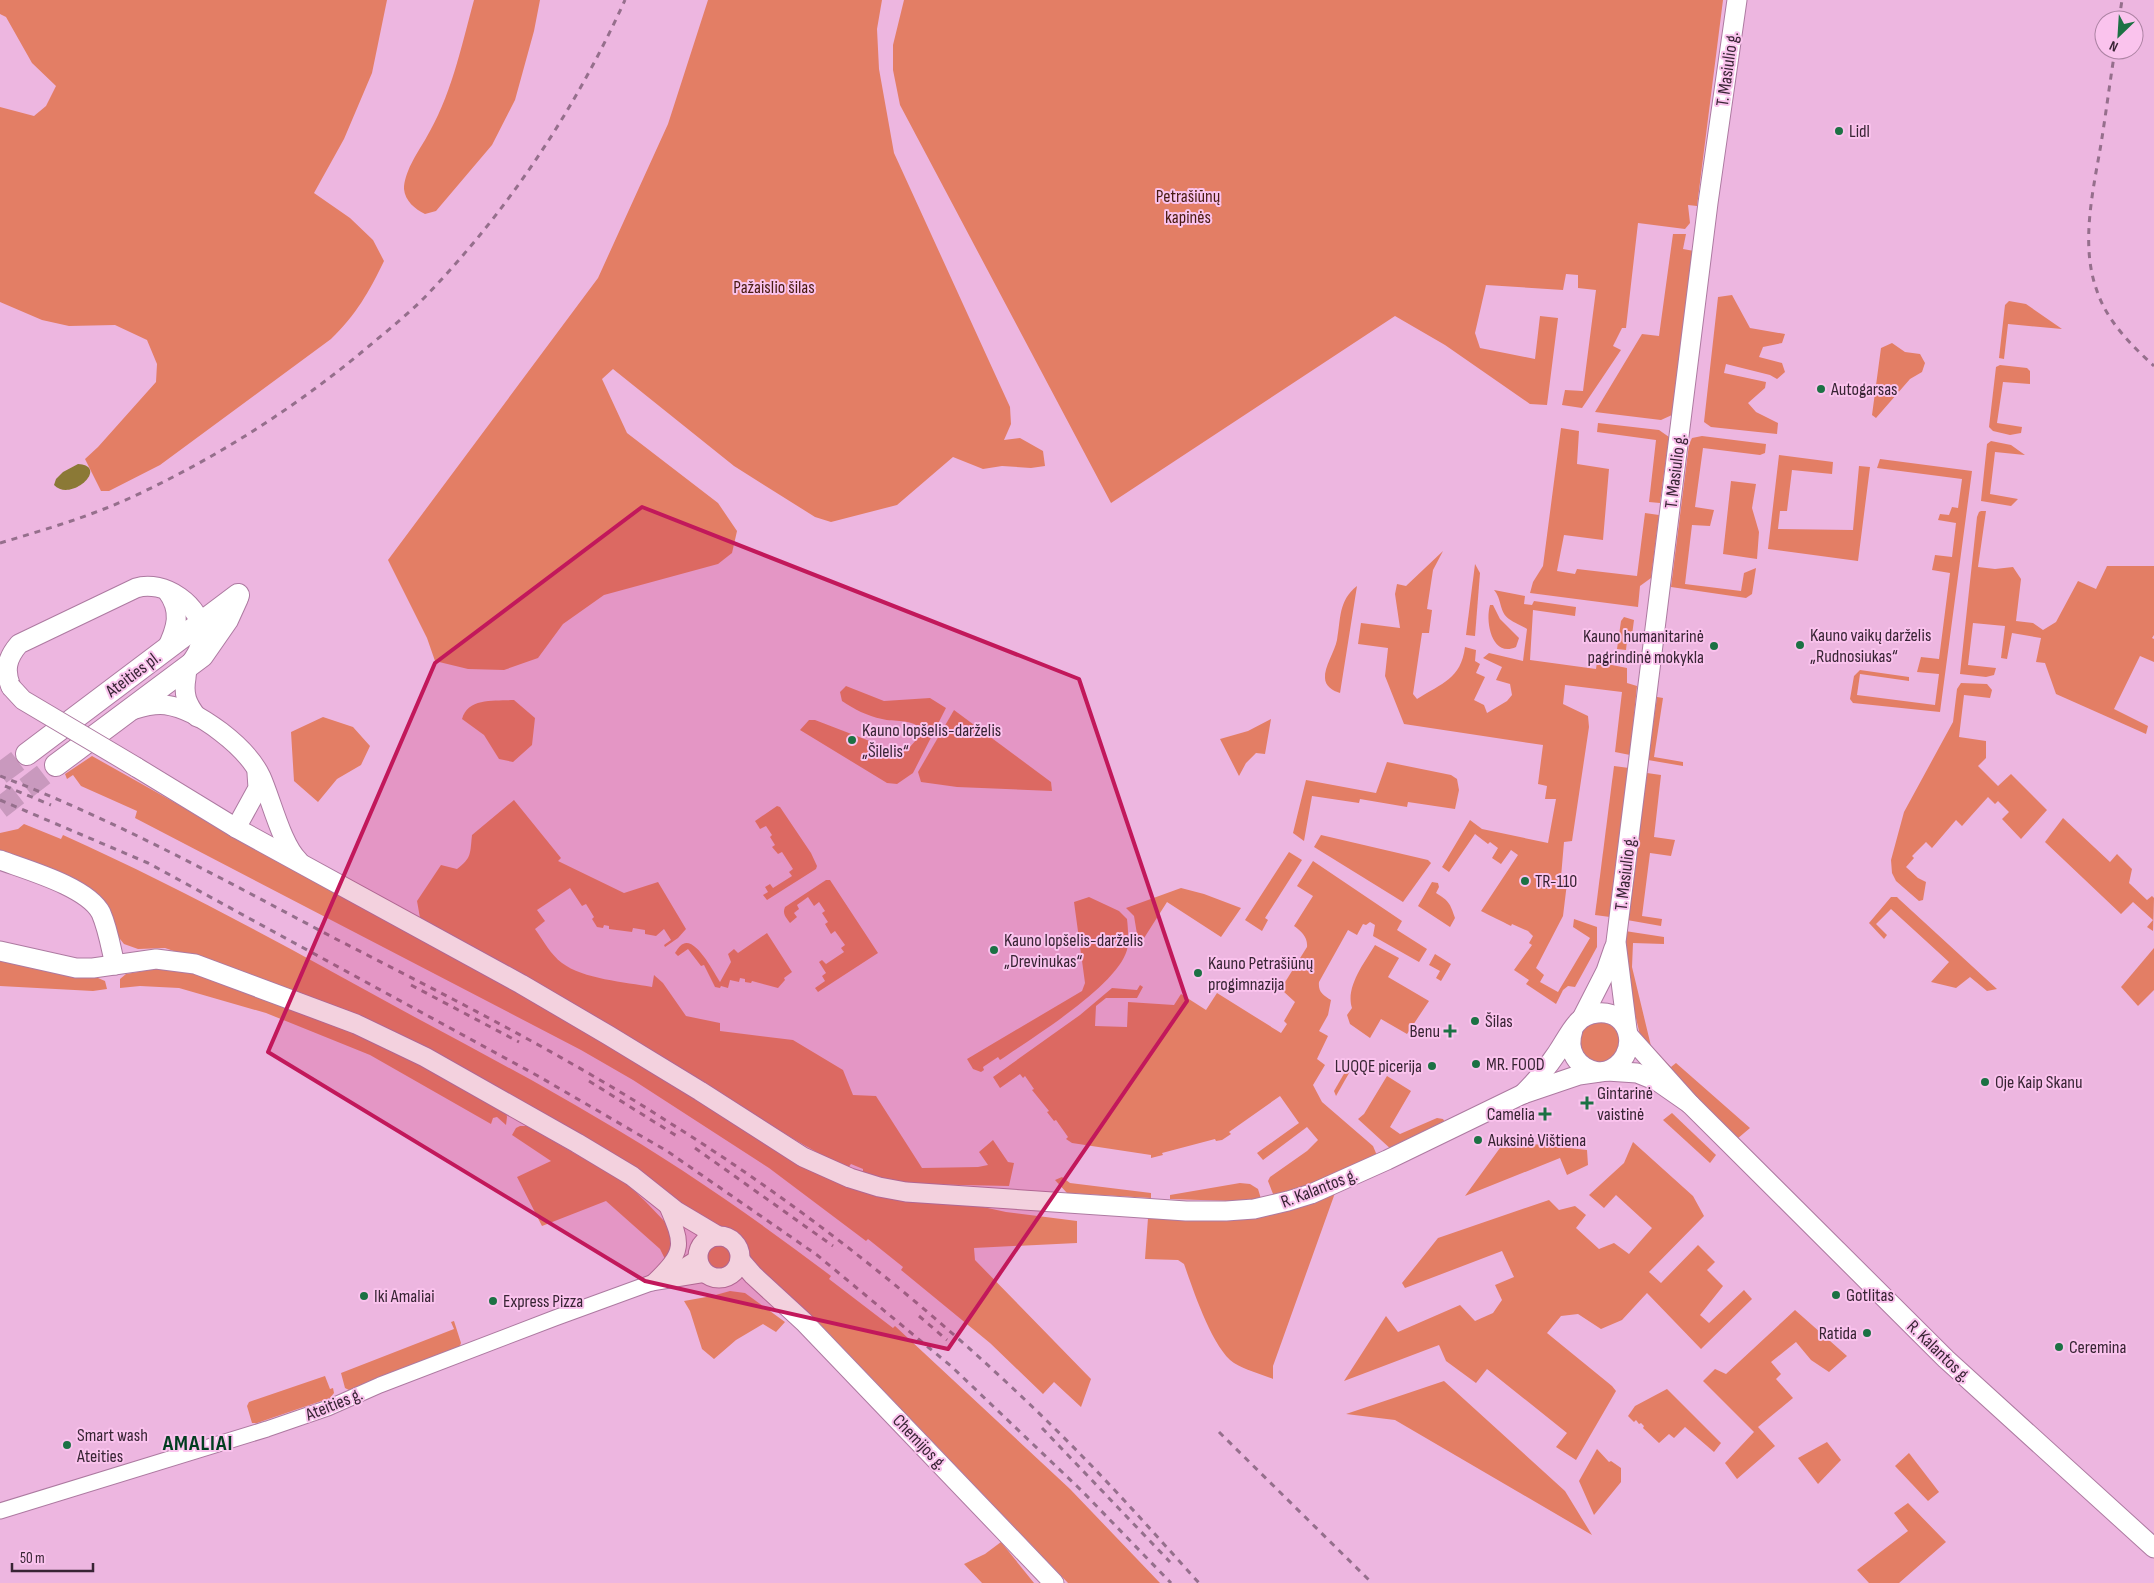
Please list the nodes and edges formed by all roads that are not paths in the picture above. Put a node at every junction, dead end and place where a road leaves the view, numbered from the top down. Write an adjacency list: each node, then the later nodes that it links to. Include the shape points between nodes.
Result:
1 (1737, 0): 16 (main road, T. Masiulio g., via 1708,203)
2 (167, 590): 4 (main road); 6 (main road, via 178,617); 13 (main road, R. Kalantos g., bridge, via 152,585 136,588 26,639 8,660 7,678 23,700)
3 (238, 595): 4 (main road, via 202,607); 5 (highway, Ateities pl.); 7 (highway, Ateities pl., via 216,637 202,656)
4 (186, 603): 5 (main road)
5 (200, 624): 6 (highway, Ateities pl.); 7 (main road, via 200,646 196,658)
6 (166, 650): 10 (highway, Ateities pl.)
7 (187, 668): 8 (highway, Ateities pl.); 9 (main road, via 185,696)
8 (130, 710): 9 (main road, via 164,705); 11 (highway, Ateities pl.)
9 (197, 717): 12 (main road, via 242,750)
10 (27, 754)
11 (56, 766)
12 (256, 769): 13 (main road, via 258,788); 15 (main road, via 290,850)
13 (236, 828): 15 (main road, R. Kalantos g.)
14 (2, 861): 18 (main road, via 90,898 102,918)
15 (306, 866): 22 (main road, R. Kalantos g., via 536,994 700,1091 785,1147 824,1168 879,1187 906,1192 1186,1211 1226,1211 1272,1205 1311,1194)
16 (1616, 942): 19 (main road, T. Masiulio g., via 1606,971); 20 (main road, T. Masiulio g.)
17 (0, 951): 18 (main road, via 76,968)
18 (115, 965): 24 (main road, via 156,959 195,964 356,1024 425,1057 577,1143 632,1176)
19 (1577, 1024): 20 (main road, R. Kalantos g., via 1588,1015 1603,1013 1617,1018); 21 (main road, R. Kalantos g., via 1570,1044 1574,1057 1584,1068); 22 (main road, R. Kalantos g., via 1545,1070)
20 (1628, 1033): 21 (main road, R. Kalantos g., via 1630,1044 1625,1058 1620,1064); 23 (main road, R. Kalantos g.)
21 (1603, 1071): 22 (main road, R. Kalantos g., via 1579,1075); 23 (main road, R. Kalantos g., via 1637,1073 1651,1078)
22 (1523, 1094)
23 (1690, 1104): 32 (main road, R. Kalantos g., via 1946,1359)
24 (671, 1205): 25 (main road); 26 (main road); 29 (street, via 680,1246)
25 (718, 1236): 26 (main road, via 708,1239); 27 (main road, via 734,1243)
26 (701, 1260): 28 (main road, via 717,1278); 29 (street, Ateities g.)
27 (740, 1260): 28 (main road, via 736,1270); 30 (main road, Chemijos g.)
28 (728, 1276): 30 (main road, Chemijos g.)
29 (657, 1282): 31 (street, Ateities g., via 380,1385 328,1408)
30 (782, 1304): 33 (main road, Chemijos g., via 804,1322)
31 (0, 1511)
32 (2154, 1548)
33 (1054, 1583)

